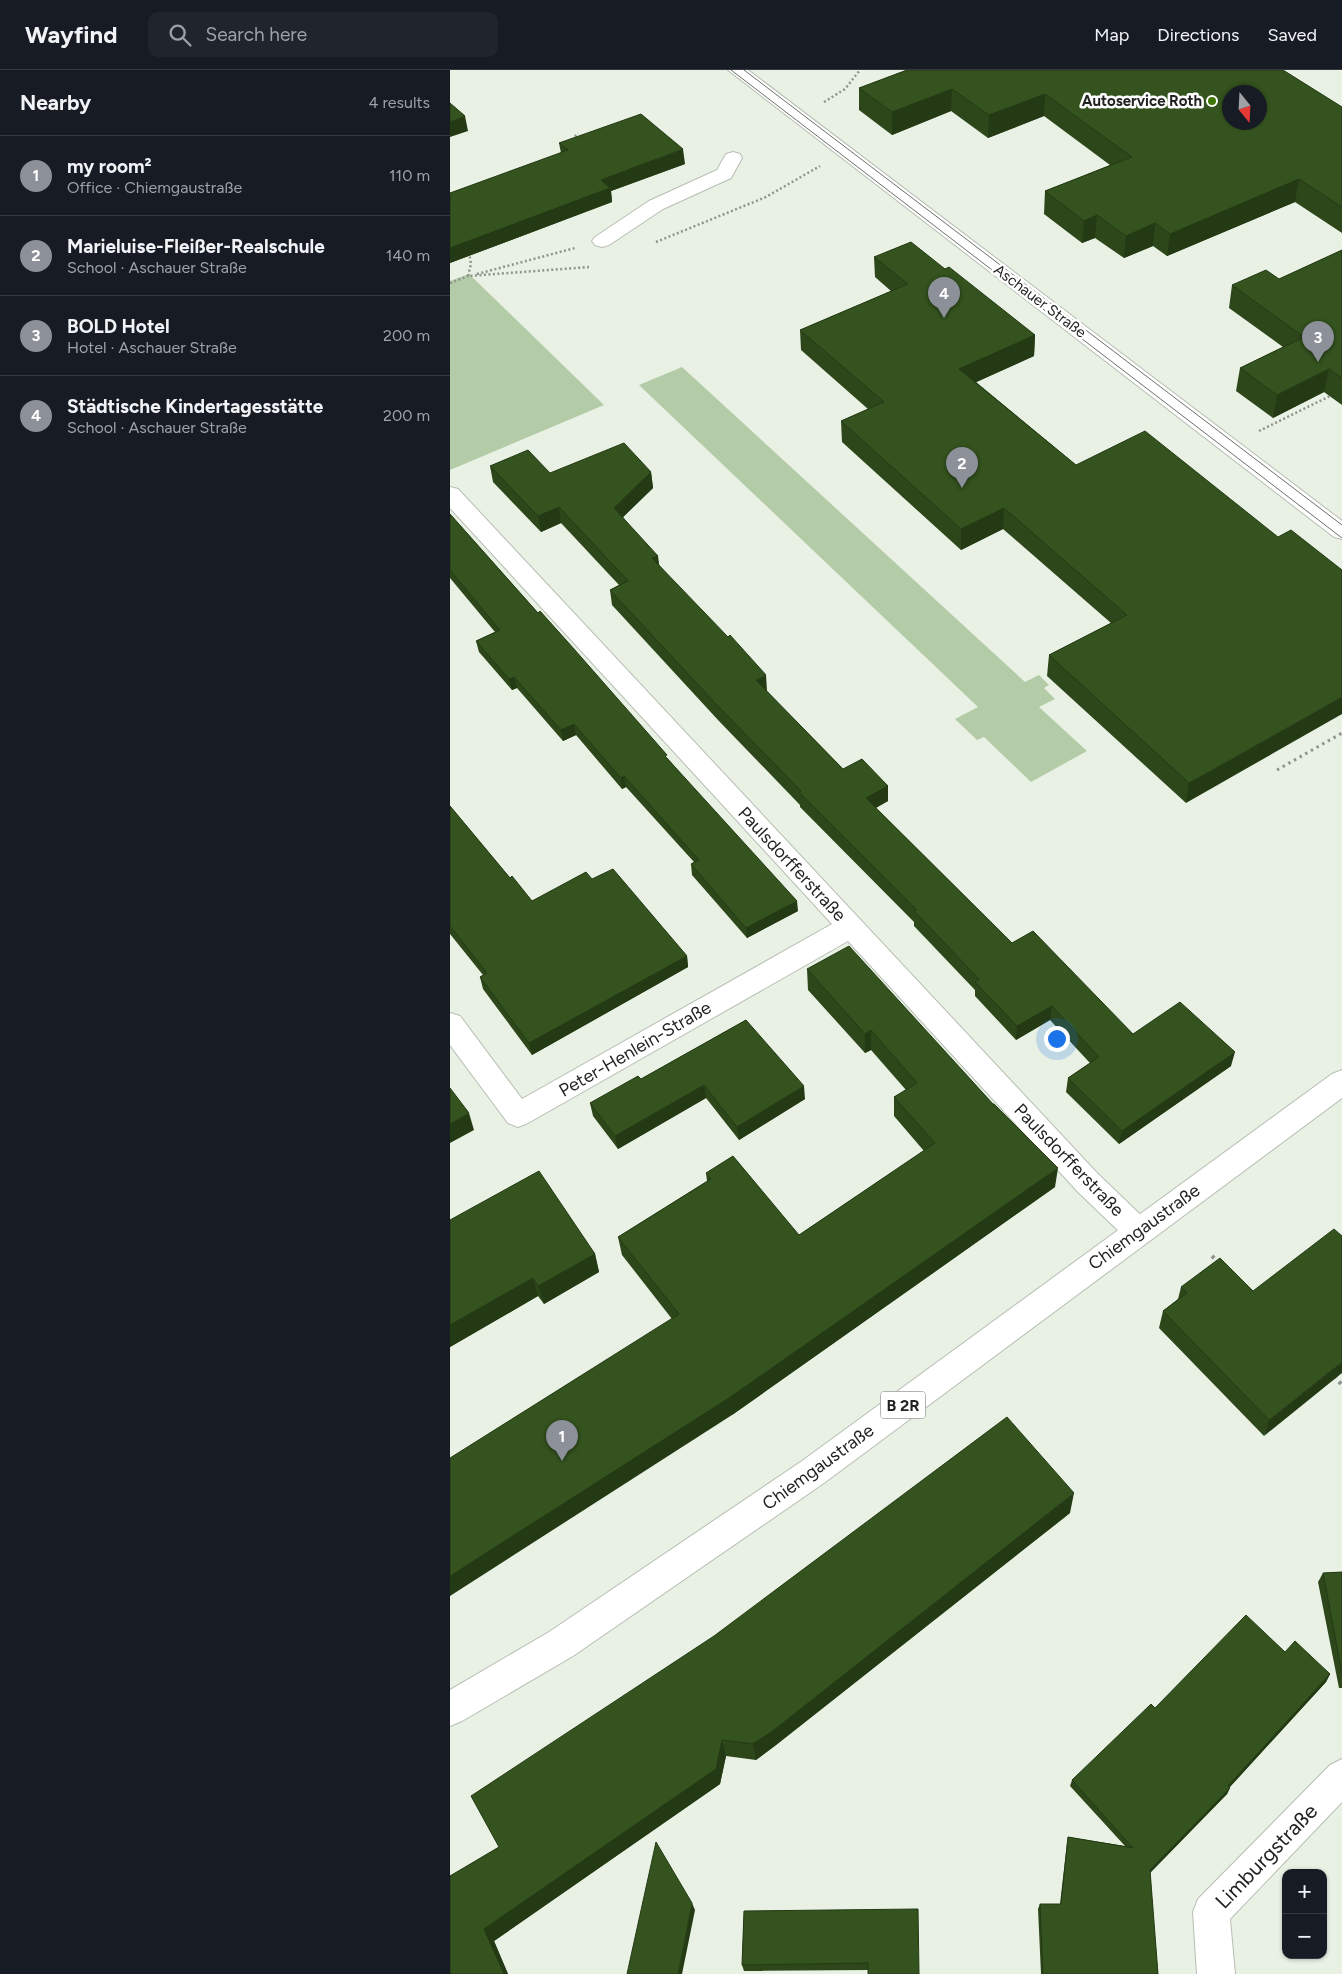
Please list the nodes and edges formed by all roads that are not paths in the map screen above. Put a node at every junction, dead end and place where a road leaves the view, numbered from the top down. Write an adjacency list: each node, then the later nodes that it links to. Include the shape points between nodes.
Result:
1 (737, 70): 5 (street, Aschauer Straße)
2 (733, 158): 3 (street, via 724,174 656,204)
3 (602, 241)
4 (450, 494): 6 (street, Paulsdorfferstraße)
5 (1342, 532)
6 (850, 927): 7 (street, Peter-Henlein-Straße, via 518,1115); 9 (street, Paulsdorfferstraße, via 1088,1183)
7 (450, 1024)
8 (1342, 1082): 9 (street, Chiemgaustraße / B 2R)
9 (1138, 1231): 10 (street, Chiemgaustraße / B 2R, via 813,1472 561,1644)
10 (450, 1709)
11 (1342, 1777): 12 (street, Limburgstraße, via 1211,1912)
12 (1216, 1974)

